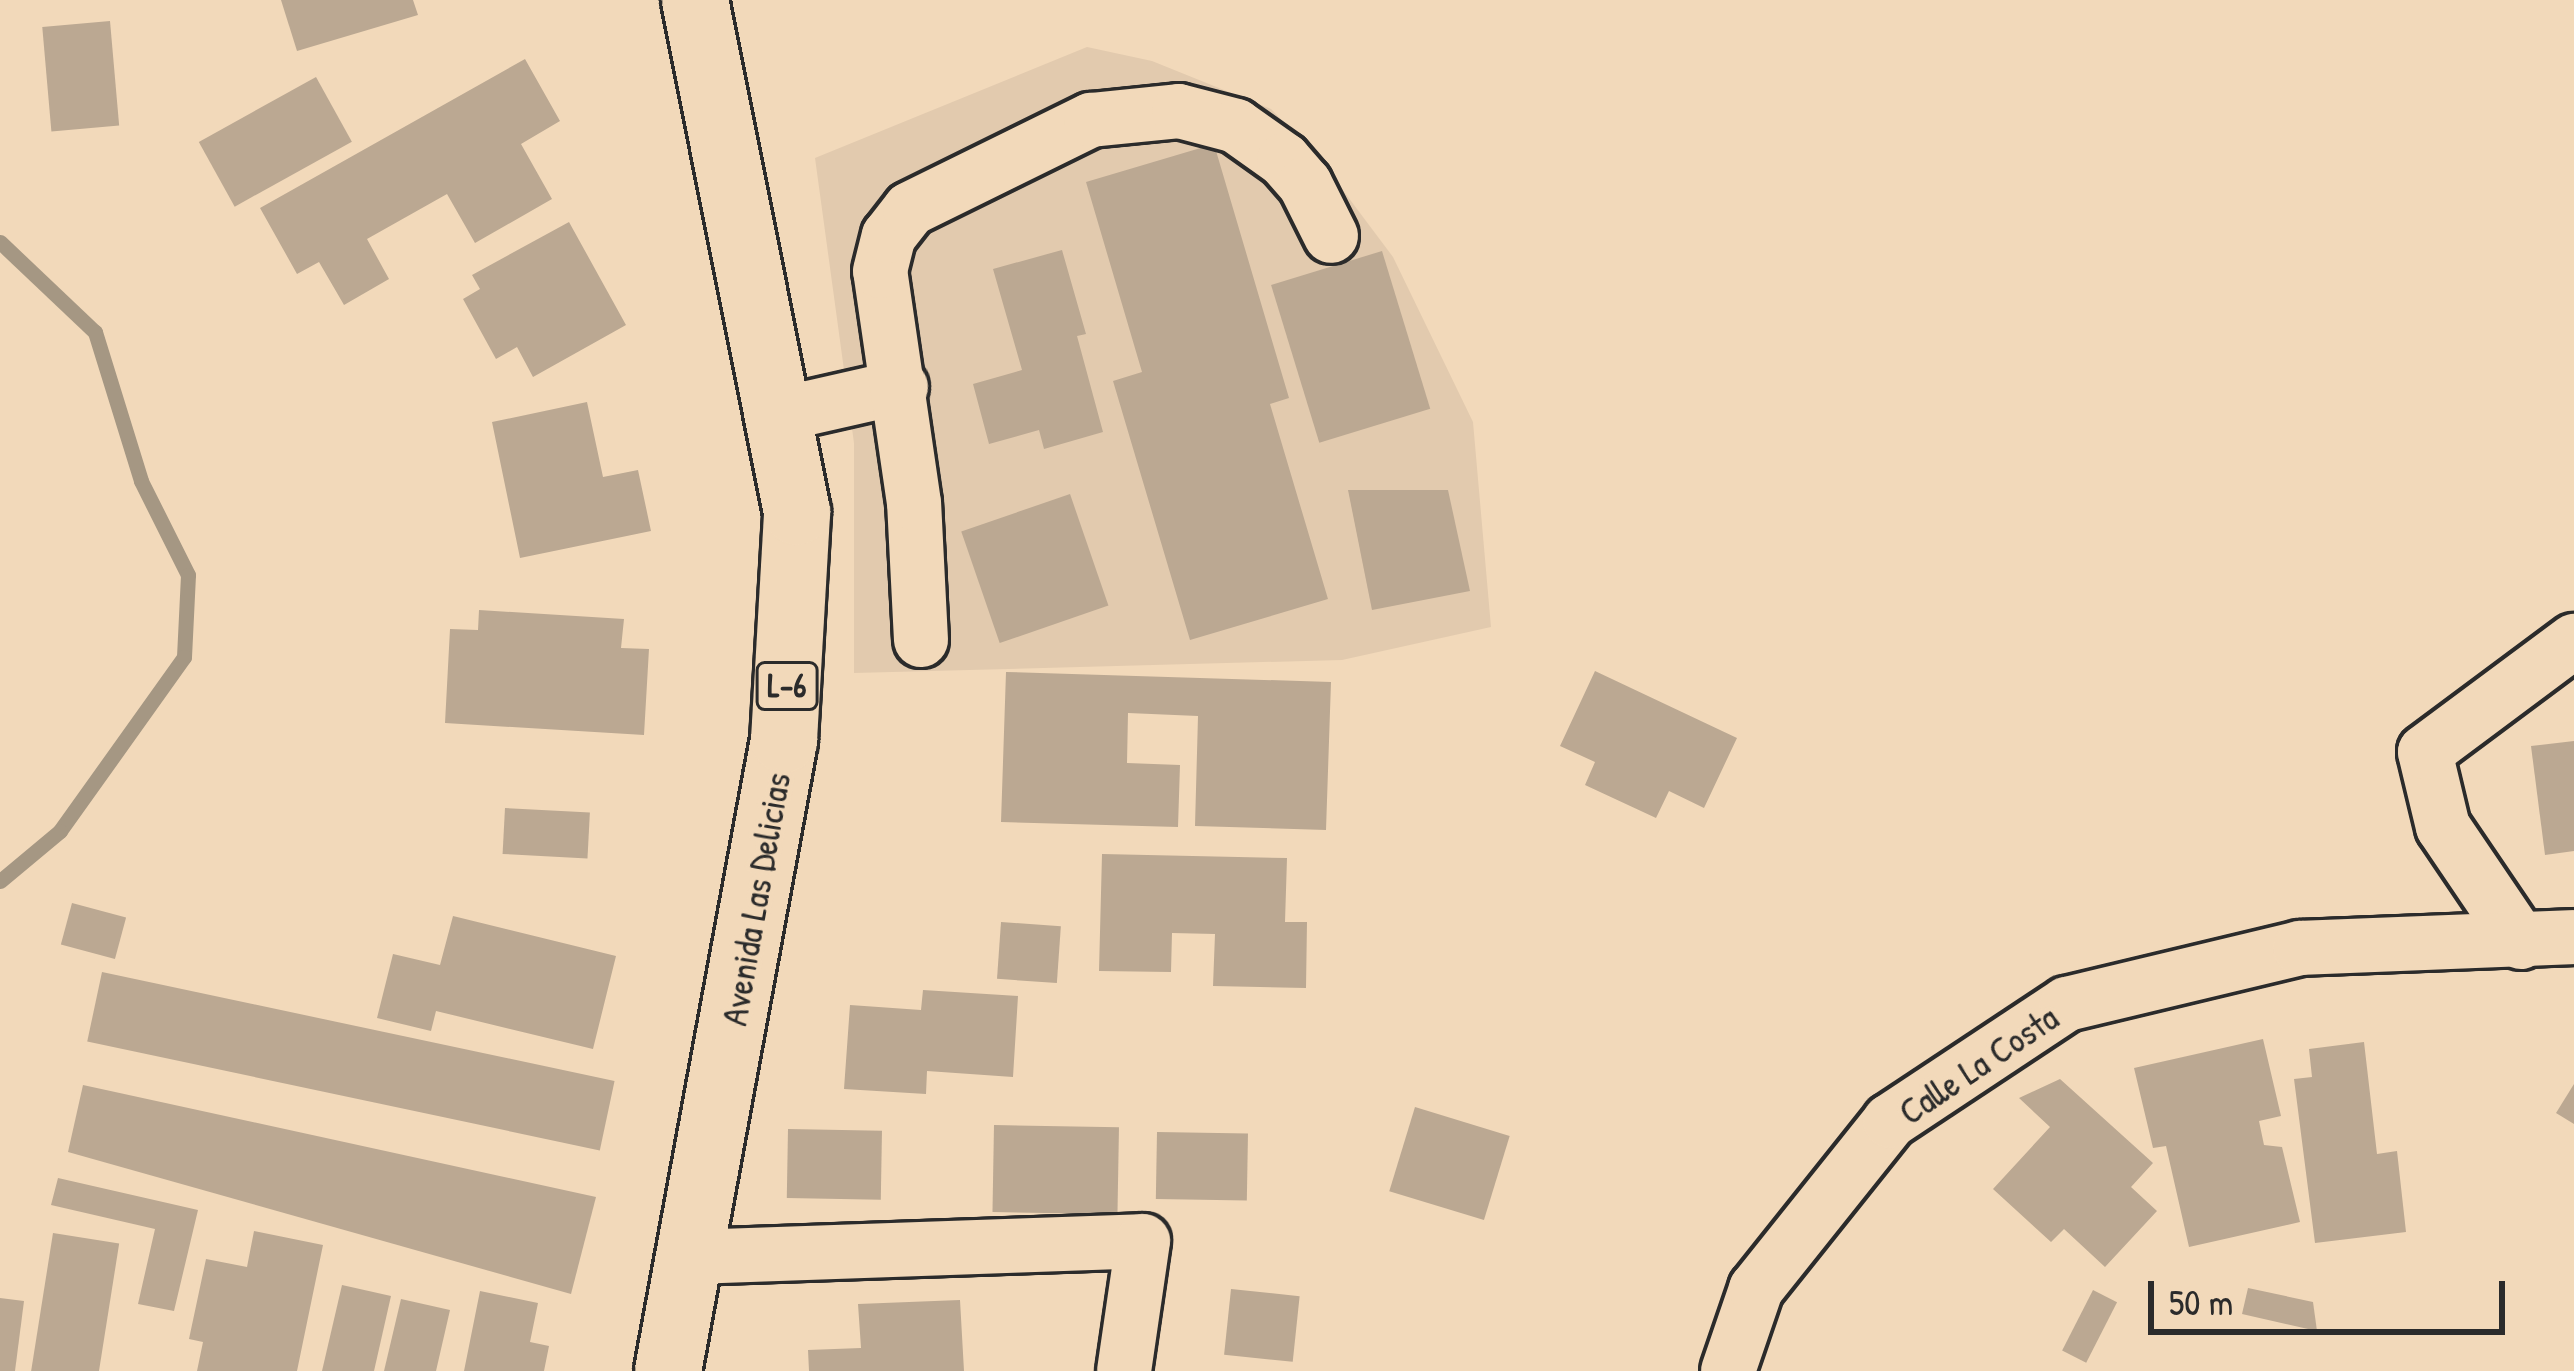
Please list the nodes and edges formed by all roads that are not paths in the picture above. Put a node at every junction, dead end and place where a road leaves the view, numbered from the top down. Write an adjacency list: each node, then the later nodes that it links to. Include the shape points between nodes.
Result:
1 (695, 0): 4 (main road, Avenida Las Delicias / L-6)
2 (1331, 236): 3 (street, via 1305,184 1236,126 1178,111 1091,120 898,221 880,271)
3 (901, 387): 4 (street); 5 (street)
4 (782, 414): 9 (main road, Avenida Las Delicias / L-6, via 797,512 784,740)
5 (921, 640)
6 (2574, 640): 8 (street, via 2425,752 2443,827)
7 (2574, 937): 8 (street, Calle La Costa)
8 (2521, 942): 12 (street, Calle La Costa, via 2300,948 2067,1004 1890,1121 1756,1288)
9 (691, 1257): 10 (main road, Avenida Las Delicias / L-6); 11 (street, via 1143,1241)
10 (668, 1371)
11 (1124, 1371)
12 (1728, 1371)

